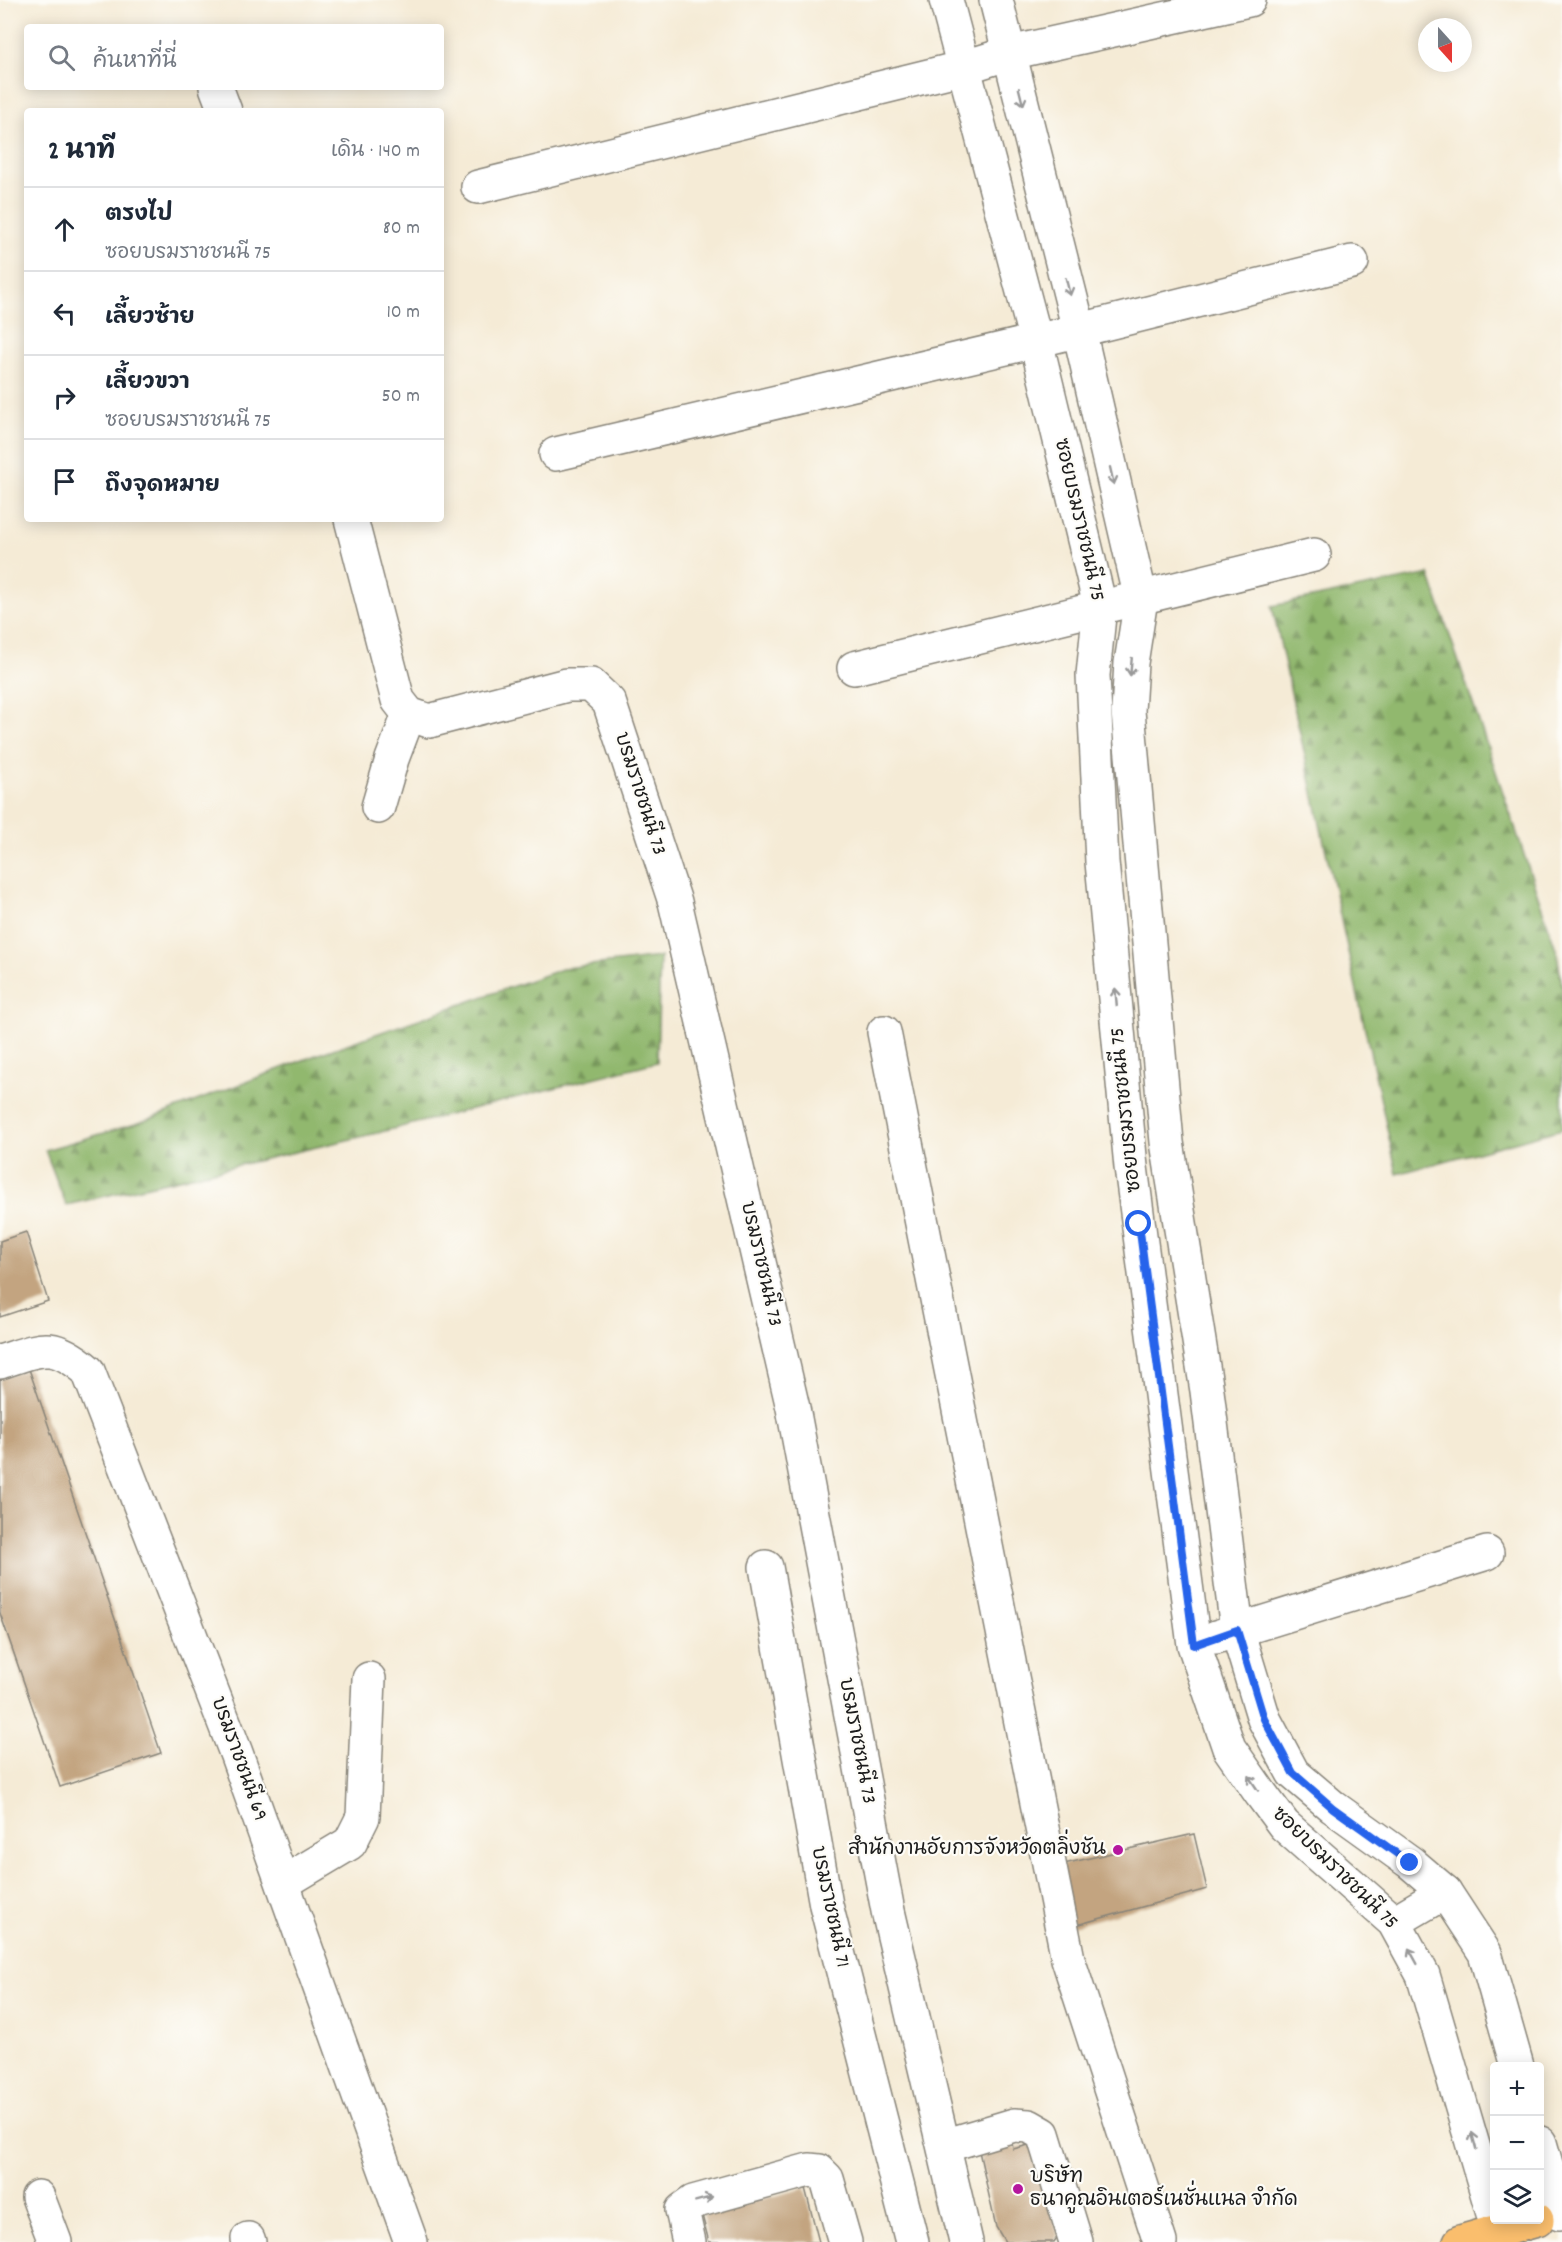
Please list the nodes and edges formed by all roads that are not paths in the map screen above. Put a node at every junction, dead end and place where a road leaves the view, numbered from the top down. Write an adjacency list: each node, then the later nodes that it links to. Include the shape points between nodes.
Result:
1 (946, 0): 5 (street, ซอยบรมราชชนนี 75)
2 (996, 0): 4 (street, ซอยบรมราชชนนี 75)
3 (1249, 0): 4 (street)
4 (1010, 53): 5 (street); 10 (street, ซอยบรมราชชนนี 75, one-way to 10)
5 (965, 67): 8 (street); 11 (street, ซอยบรมราชชนนี 75)
6 (217, 90): 7 (street)
7 (224, 108)
8 (478, 188)
9 (1352, 262): 10 (street)
10 (1079, 330): 11 (street); 15 (street, ซอยบรมราชชนนี 75, one-way to 15)
11 (1036, 341): 12 (street); 16 (street, ซอยบรมราชชนนี 75)
12 (556, 454)
13 (352, 522): 18 (street, via 398,700)
14 (1314, 555): 15 (street)
15 (1140, 599): 16 (street); 24 (street, ซอยบรมราชชนนี 75, one-way to 24, via 1128,711 1167,1142 1207,1391)
16 (1100, 606): 17 (street); 25 (street, ซอยบรมราชชนนี 75, one-way to 16, via 1131,1167 1102,862 1093,675)
17 (854, 668)
18 (410, 714): 19 (street); 31 (street, บรมราชชนนี 73, via 429,721 567,685 591,685 609,702 675,902 785,1373 888,1911)
19 (378, 807)
20 (884, 1032): 44 (street, via 1068,1959)
21 (0, 1362): 27 (street, บรมราชชนนี 69, via 44,1348 69,1354 88,1371)
22 (1486, 1553): 24 (street)
23 (766, 1567): 41 (street, บรมราชชนนี 71, via 826,1905)
24 (1237, 1630): 25 (street); 28 (street, ซอยบรมราชชนนี 75, via 1264,1719 1293,1773)
25 (1194, 1645): 29 (street, ซอยบรมราชชนนี 75, one-way to 25, via 1284,1826 1260,1794 1229,1748)
26 (369, 1679): 27 (street, via 363,1818 350,1843)
27 (283, 1883): 38 (street, บรมราชชนนี 69)
28 (1445, 1892): 29 (street); 30 (street, ซอยบรมราชชนนี 75, via 1485,1953)
29 (1394, 1922): 34 (street, ซอยบรมราชชนนี 75, one-way to 29, via 1423,1975)
30 (1516, 2062)
31 (944, 2146): 42 (street, บรมราชชนนี 73); 43 (street, via 1014,2125 1029,2126 1043,2134)
32 (1543, 2170): 35 (street)
33 (38, 2197): 37 (street)
34 (1490, 2203)
35 (1550, 2216)
36 (1494, 2224): 45 (main road)
37 (55, 2242)
38 (411, 2242)
39 (689, 2242): 40 (street, one-way to 40, via 682,2210 693,2202 809,2170 819,2171 827,2179)
40 (845, 2242)
41 (912, 2242)
42 (966, 2242)
43 (1076, 2242)
44 (1160, 2242)
45 (1460, 2242)

